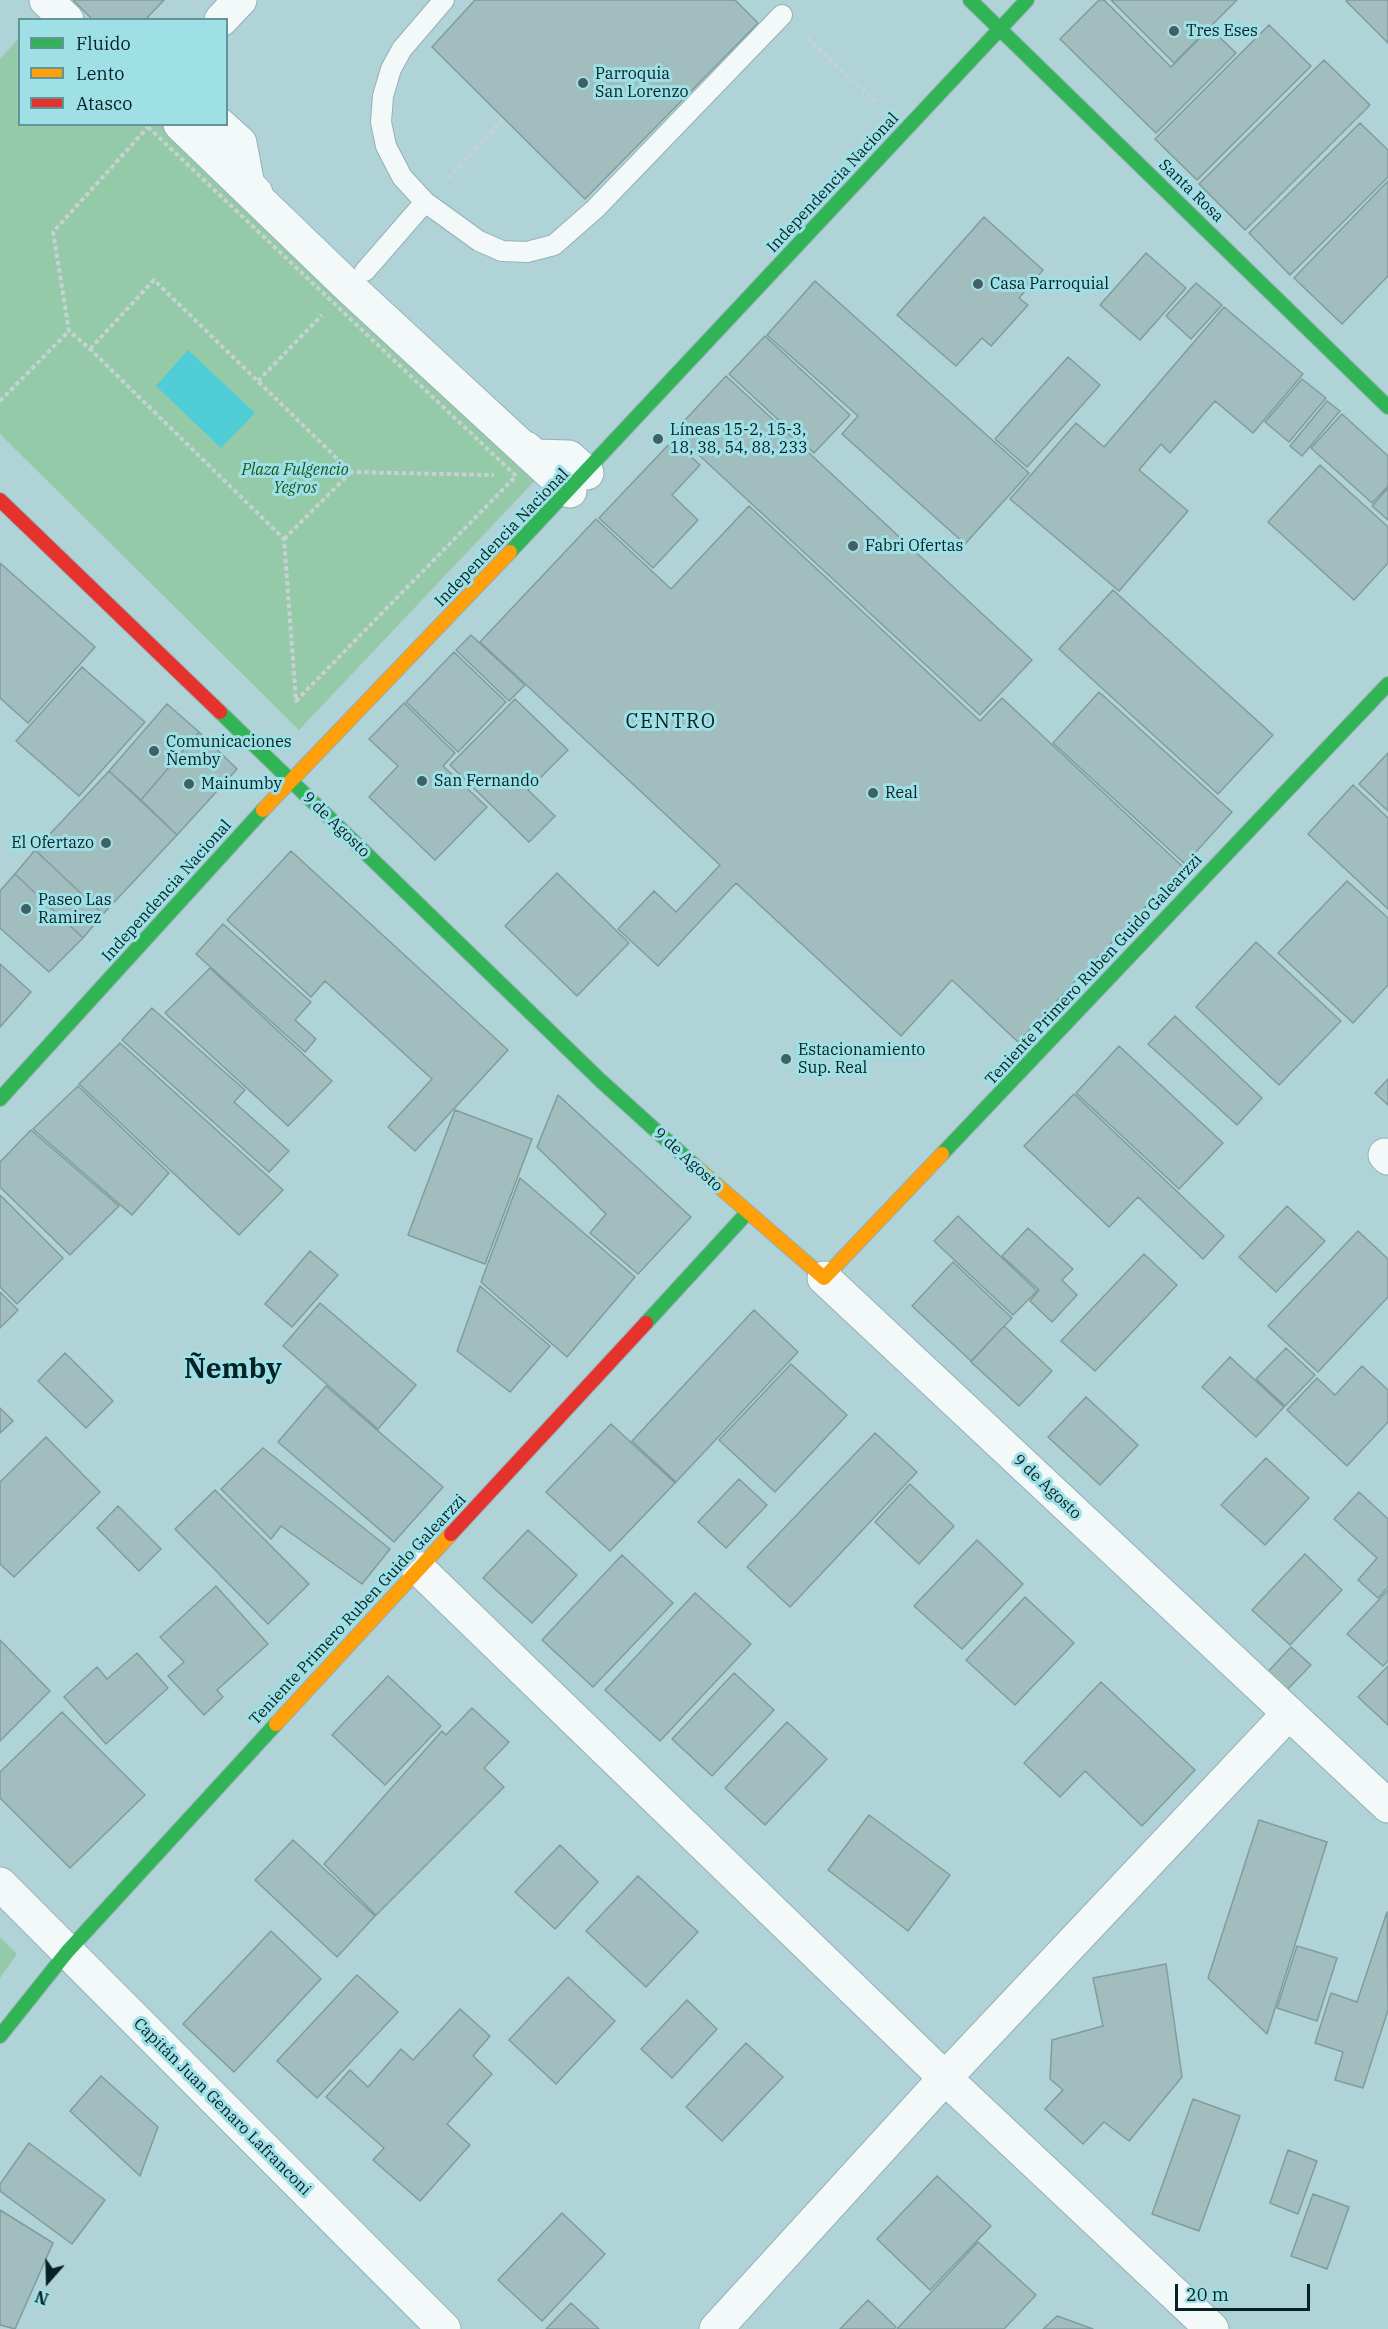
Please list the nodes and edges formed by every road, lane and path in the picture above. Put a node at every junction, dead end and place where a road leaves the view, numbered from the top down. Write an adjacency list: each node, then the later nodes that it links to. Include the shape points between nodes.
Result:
1 (46, 0): 7 (street)
2 (240, 0): 8 (street)
3 (444, 0): 15 (lane, via 402,48 383,96 381,122 386,146 402,177)
4 (970, 0): 9 (street, Santa Rosa)
5 (1028, 0): 9 (street, Independencia Nacional)
6 (782, 15): 13 (path); 15 (lane, via 596,209 554,244 527,252 502,251 479,241)
7 (65, 18)
8 (223, 18)
9 (1000, 29): 13 (street, Independencia Nacional); 22 (street, Santa Rosa)
10 (504, 118): 14 (path)
11 (182, 126): 25 (street, via 349,287)
12 (221, 126): 16 (street, via 240,143 248,185 325,261)
13 (906, 129): 25 (street, Independencia Nacional)
14 (460, 166)
15 (425, 202): 16 (lane)
16 (364, 271): 25 (street, via 459,358 469,394 535,456 569,457)
17 (333, 304): 18 (path, via 148,127 53,232); 20 (path); 24 (path)
18 (69, 332): 19 (path); 21 (path)
19 (90, 349): 20 (path, via 154,280); 27 (path)
20 (258, 381): 23 (path)
21 (0, 401)
22 (1388, 407)
23 (351, 472): 24 (path); 27 (path)
24 (516, 476): 27 (path, via 296,701)
25 (579, 482): 29 (street, Independencia Nacional)
26 (0, 500): 29 (street, 9 de Agosto)
27 (284, 539)
28 (1388, 684): 32 (street, Teniente Primero Ruben Guido Galearzzi)
29 (290, 781): 30 (street, Independencia Nacional); 31 (street, 9 de Agosto, via 601,1081)
30 (0, 1100)
31 (747, 1213): 32 (street, 9 de Agosto); 33 (street, Teniente Primero Ruben Guido Galearzzi)
32 (824, 1278): 34 (street, 9 de Agosto)
33 (418, 1568): 37 (street, Teniente Primero Ruben Guido Galearzzi); 39 (street)
34 (1289, 1713): 35 (street, 9 de Agosto); 39 (street)
35 (1388, 1806)
36 (0, 1884): 37 (street, Capitán Juan Genaro Lafranconi)
37 (67, 1952): 38 (street, Teniente Primero Ruben Guido Galearzzi); 40 (street, Capitán Juan Genaro Lafranconi)
38 (0, 2036)
39 (945, 2078): 41 (street); 42 (street)
40 (444, 2329)
41 (716, 2329)
42 (1212, 2329)

